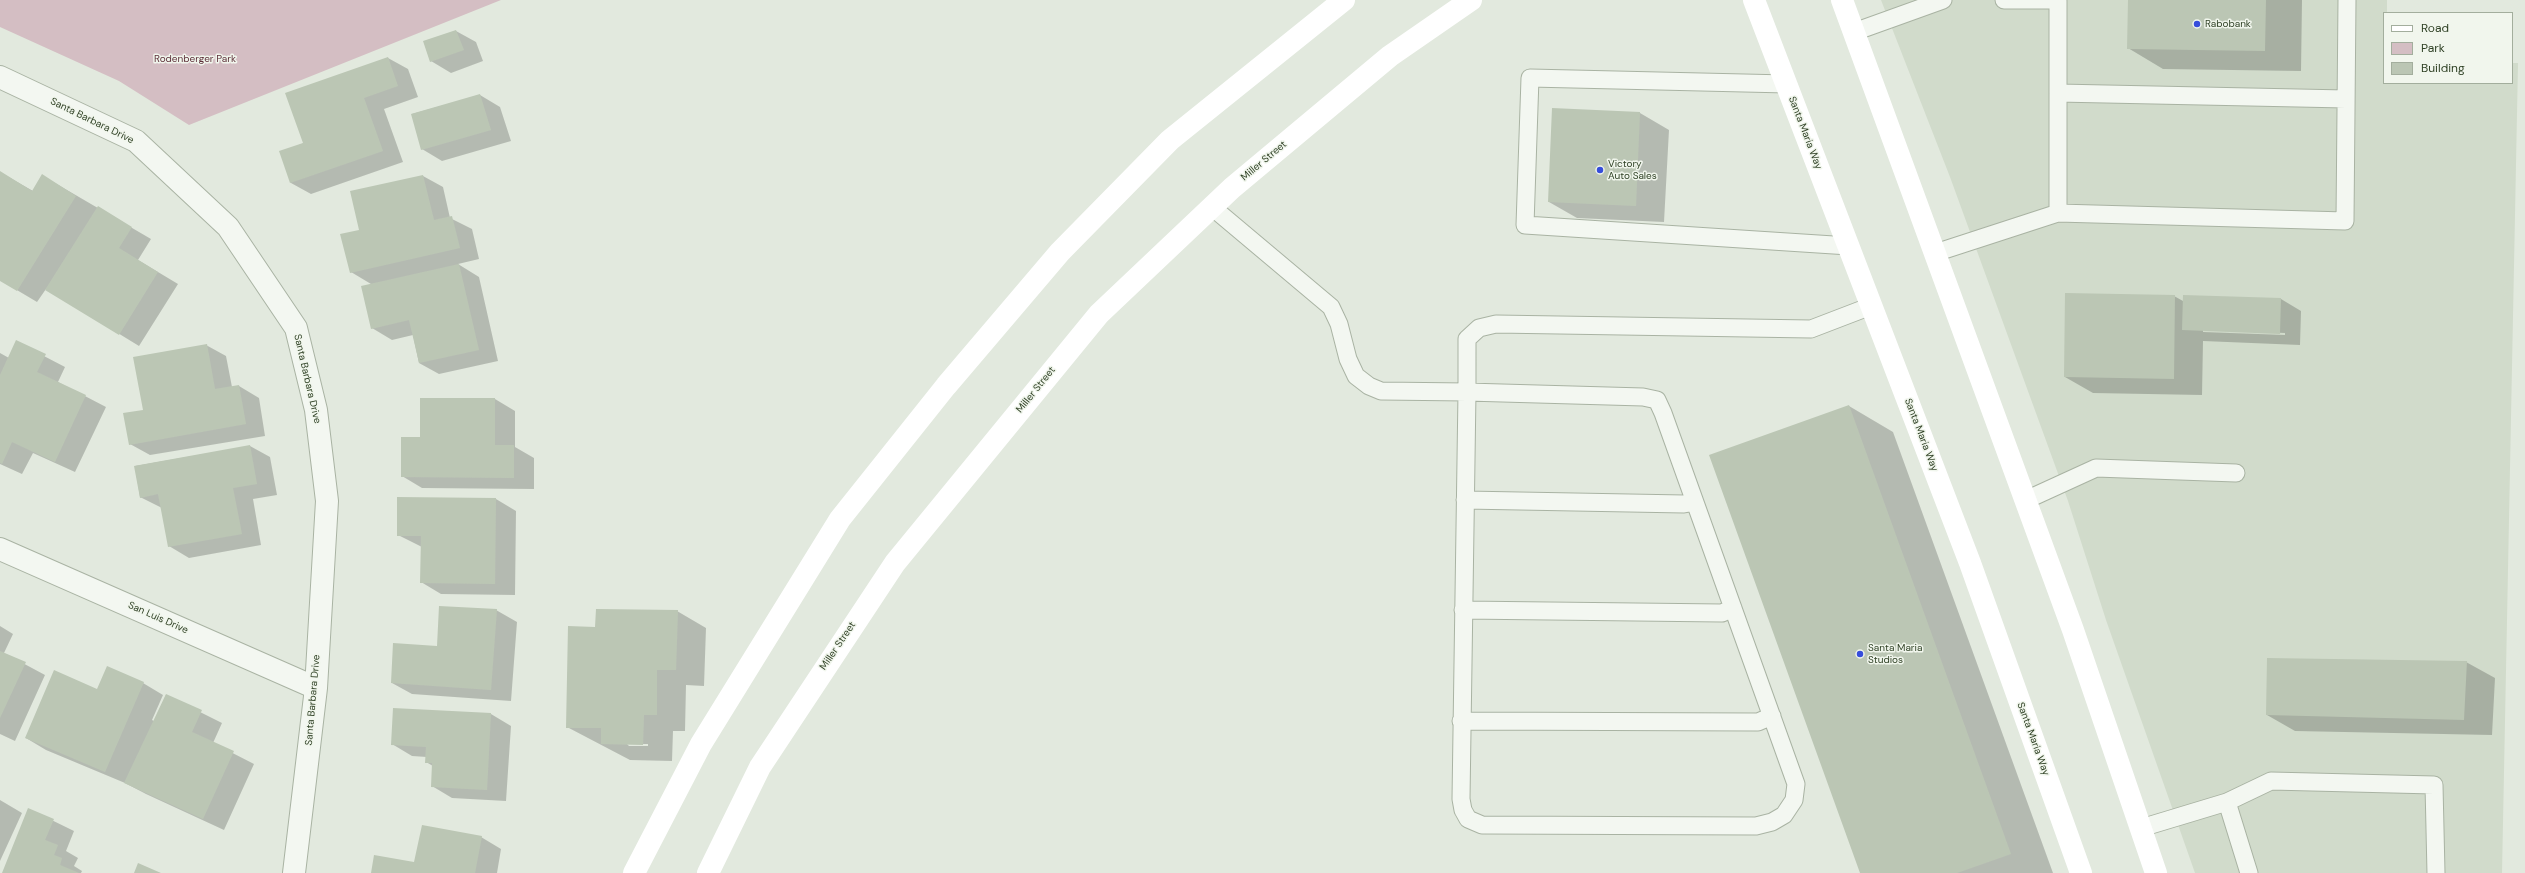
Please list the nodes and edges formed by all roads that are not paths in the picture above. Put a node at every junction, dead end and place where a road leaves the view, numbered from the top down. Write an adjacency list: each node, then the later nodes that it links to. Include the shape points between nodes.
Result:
1 (1344, 0): 33 (street, via 1170,140 1060,252 946,386 840,519 701,744)
2 (1471, 0): 14 (street, Miller Street, via 1390,56)
3 (1754, 0): 11 (street, Santa Maria Way)
4 (1842, 0): 9 (street)
5 (1943, 0): 9 (lane)
6 (2004, 0): 7 (lane)
7 (2058, 0): 12 (lane)
8 (2347, 0): 13 (lane)
9 (1854, 32): 17 (street)
10 (0, 77): 27 (street, Santa Barbara Drive, via 136,141 228,227 296,328 316,410 328,502)
11 (1787, 84): 16 (street, Santa Maria Way); 16 (lane, via 1530,78 1525,225)
12 (2058, 93): 13 (lane); 15 (lane)
13 (2346, 99): 15 (lane, via 2345,221)
14 (1212, 207): 19 (lane, via 1331,307 1339,324 1348,359 1356,376 1368,386 1381,391); 34 (street, Miller Street, via 1099,314 895,563 760,767)
15 (2058, 213): 17 (lane)
16 (1849, 246): 18 (street, Santa Maria Way)
17 (1935, 253): 22 (street)
18 (1871, 306): 19 (lane, via 1811,329 1496,324 1479,328 1467,339); 35 (street, Santa Maria Way, via 1970,563)
19 (1467, 392): 21 (lane); 23 (lane, via 1643,396 1656,400)
20 (2236, 473): 22 (lane, via 2096,468)
21 (1465, 500): 23 (lane, via 1684,504); 26 (lane)
22 (2026, 500): 31 (street)
23 (1695, 502): 25 (lane)
24 (0, 549): 27 (street, San Luis Drive)
25 (1733, 608): 26 (lane, via 1722,613); 28 (lane)
26 (1463, 610): 29 (lane)
27 (316, 688): 32 (street, Santa Barbara Drive)
28 (1772, 716): 29 (lane, via 1758,722); 29 (lane, via 1796,784 1794,800 1784,815 1772,822 1756,826 1482,825 1468,819 1463,810)
29 (1462, 720)
30 (2227, 802): 31 (lane); 37 (lane); 38 (lane, via 2272,781 2434,785)
31 (2141, 828): 36 (street)
32 (294, 873)
33 (634, 873)
34 (708, 873)
35 (2081, 873)
36 (2156, 873)
37 (2249, 873)
38 (2436, 873)

